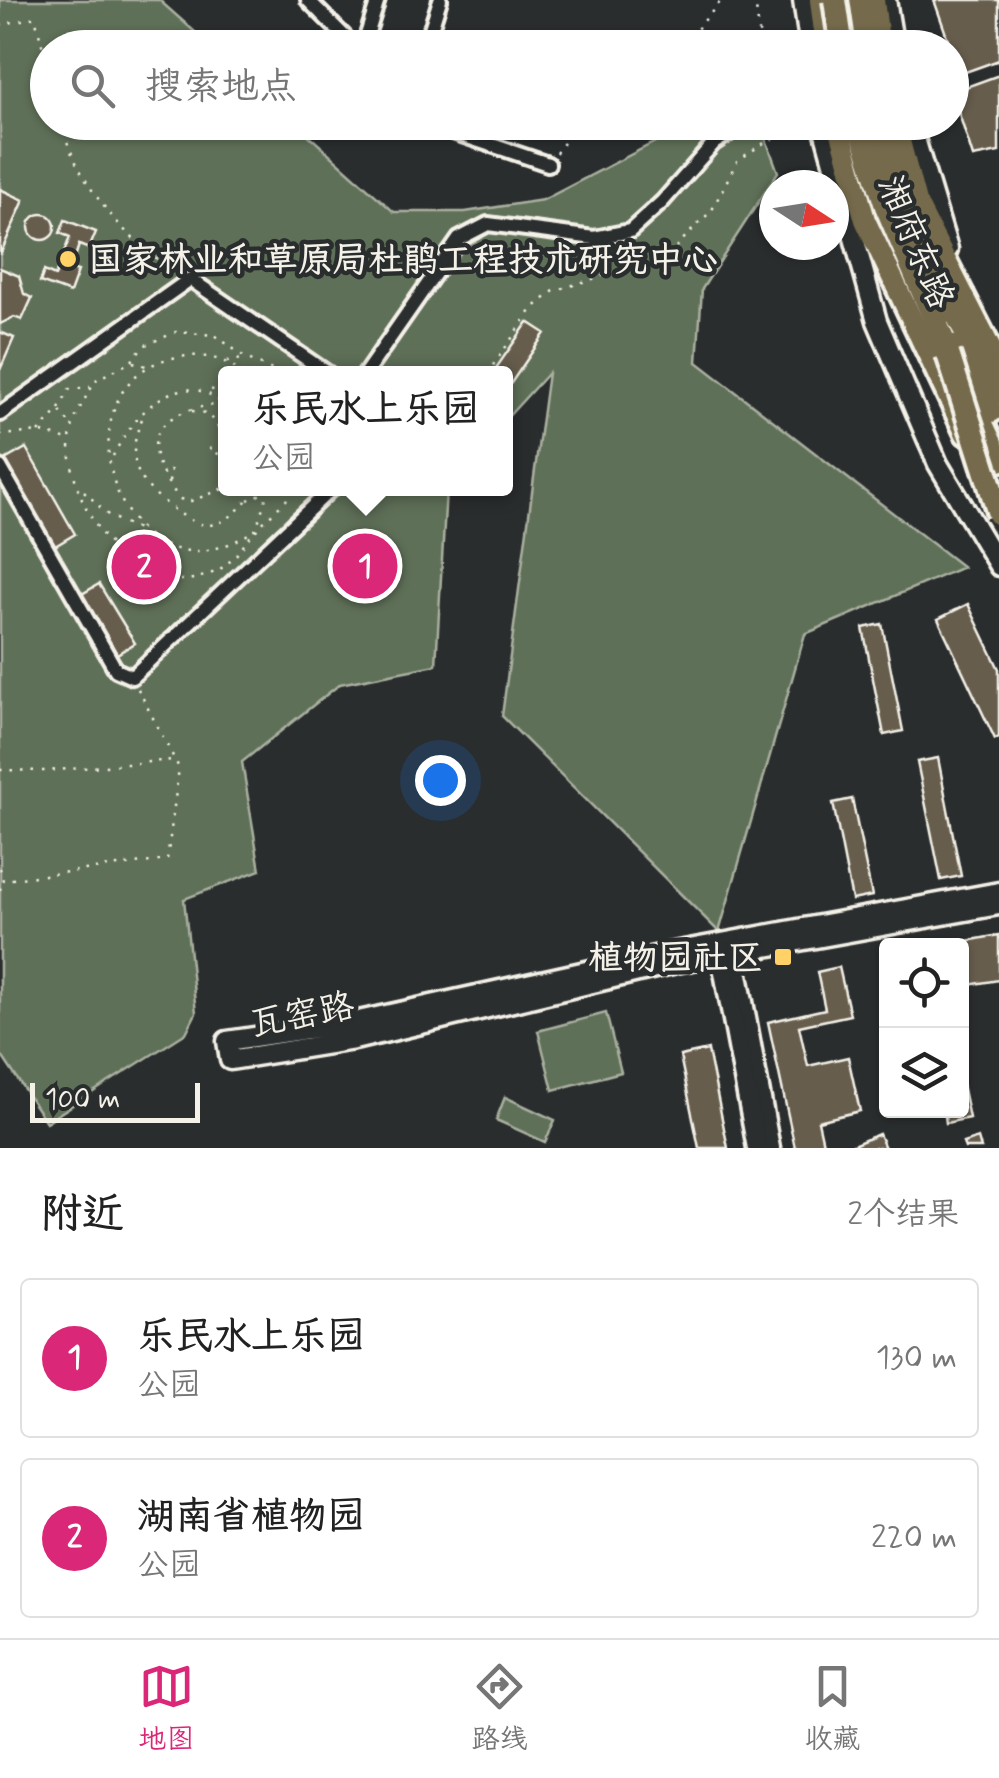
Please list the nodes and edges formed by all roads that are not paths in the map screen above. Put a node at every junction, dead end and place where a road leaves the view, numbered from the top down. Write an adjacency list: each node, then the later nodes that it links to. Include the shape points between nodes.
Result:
1 (308, 0): 7 (street)
2 (378, 0): 8 (street)
3 (440, 0): 9 (street)
4 (858, 0): 13 (highway)
5 (883, 2): 14 (main road); 15 (main road)
6 (820, 3): 10 (main road); 11 (main road); 12 (highway, bridge)
7 (340, 30)
8 (366, 30)
9 (431, 30)
10 (814, 30)
11 (824, 30)
12 (833, 30)
13 (863, 30)
14 (881, 30)
15 (890, 30)
16 (477, 140): 24 (street)
17 (717, 140): 29 (street, via 630,231 594,238 488,224 459,239)
18 (825, 140): 39 (main road, via 877,321 938,464)
19 (843, 140): 36 (main road, 湘府东路, via 864,220)
20 (865, 140): 27 (highway)
21 (887, 140): 25 (highway)
22 (900, 140): 26 (main road, 湘府东路, via 916,202)
23 (915, 140): 26 (main road, via 930,200)
24 (548, 164)
25 (921, 251): 31 (highway); 33 (highway)
26 (973, 309): 30 (main road, 湘府东路)
27 (948, 354): 34 (highway, bridge); 38 (highway, bridge)
28 (316, 366): 32 (street, via 190,279)
29 (370, 366)
30 (999, 366)
31 (999, 392)
32 (0, 414)
33 (999, 428)
34 (999, 460)
35 (0, 467): 37 (street, via 116,670 132,677)
36 (999, 492)
37 (324, 496)
38 (999, 514)
39 (999, 566)
40 (999, 892): 42 (main road, 瓦窑路)
41 (999, 905): 42 (main road, 瓦窑路)
42 (726, 949): 42 (main road, 瓦窑路, via 227,1041 230,1060 354,1040); 43 (main road); 44 (main road)
43 (757, 1148)
44 (770, 1148)

